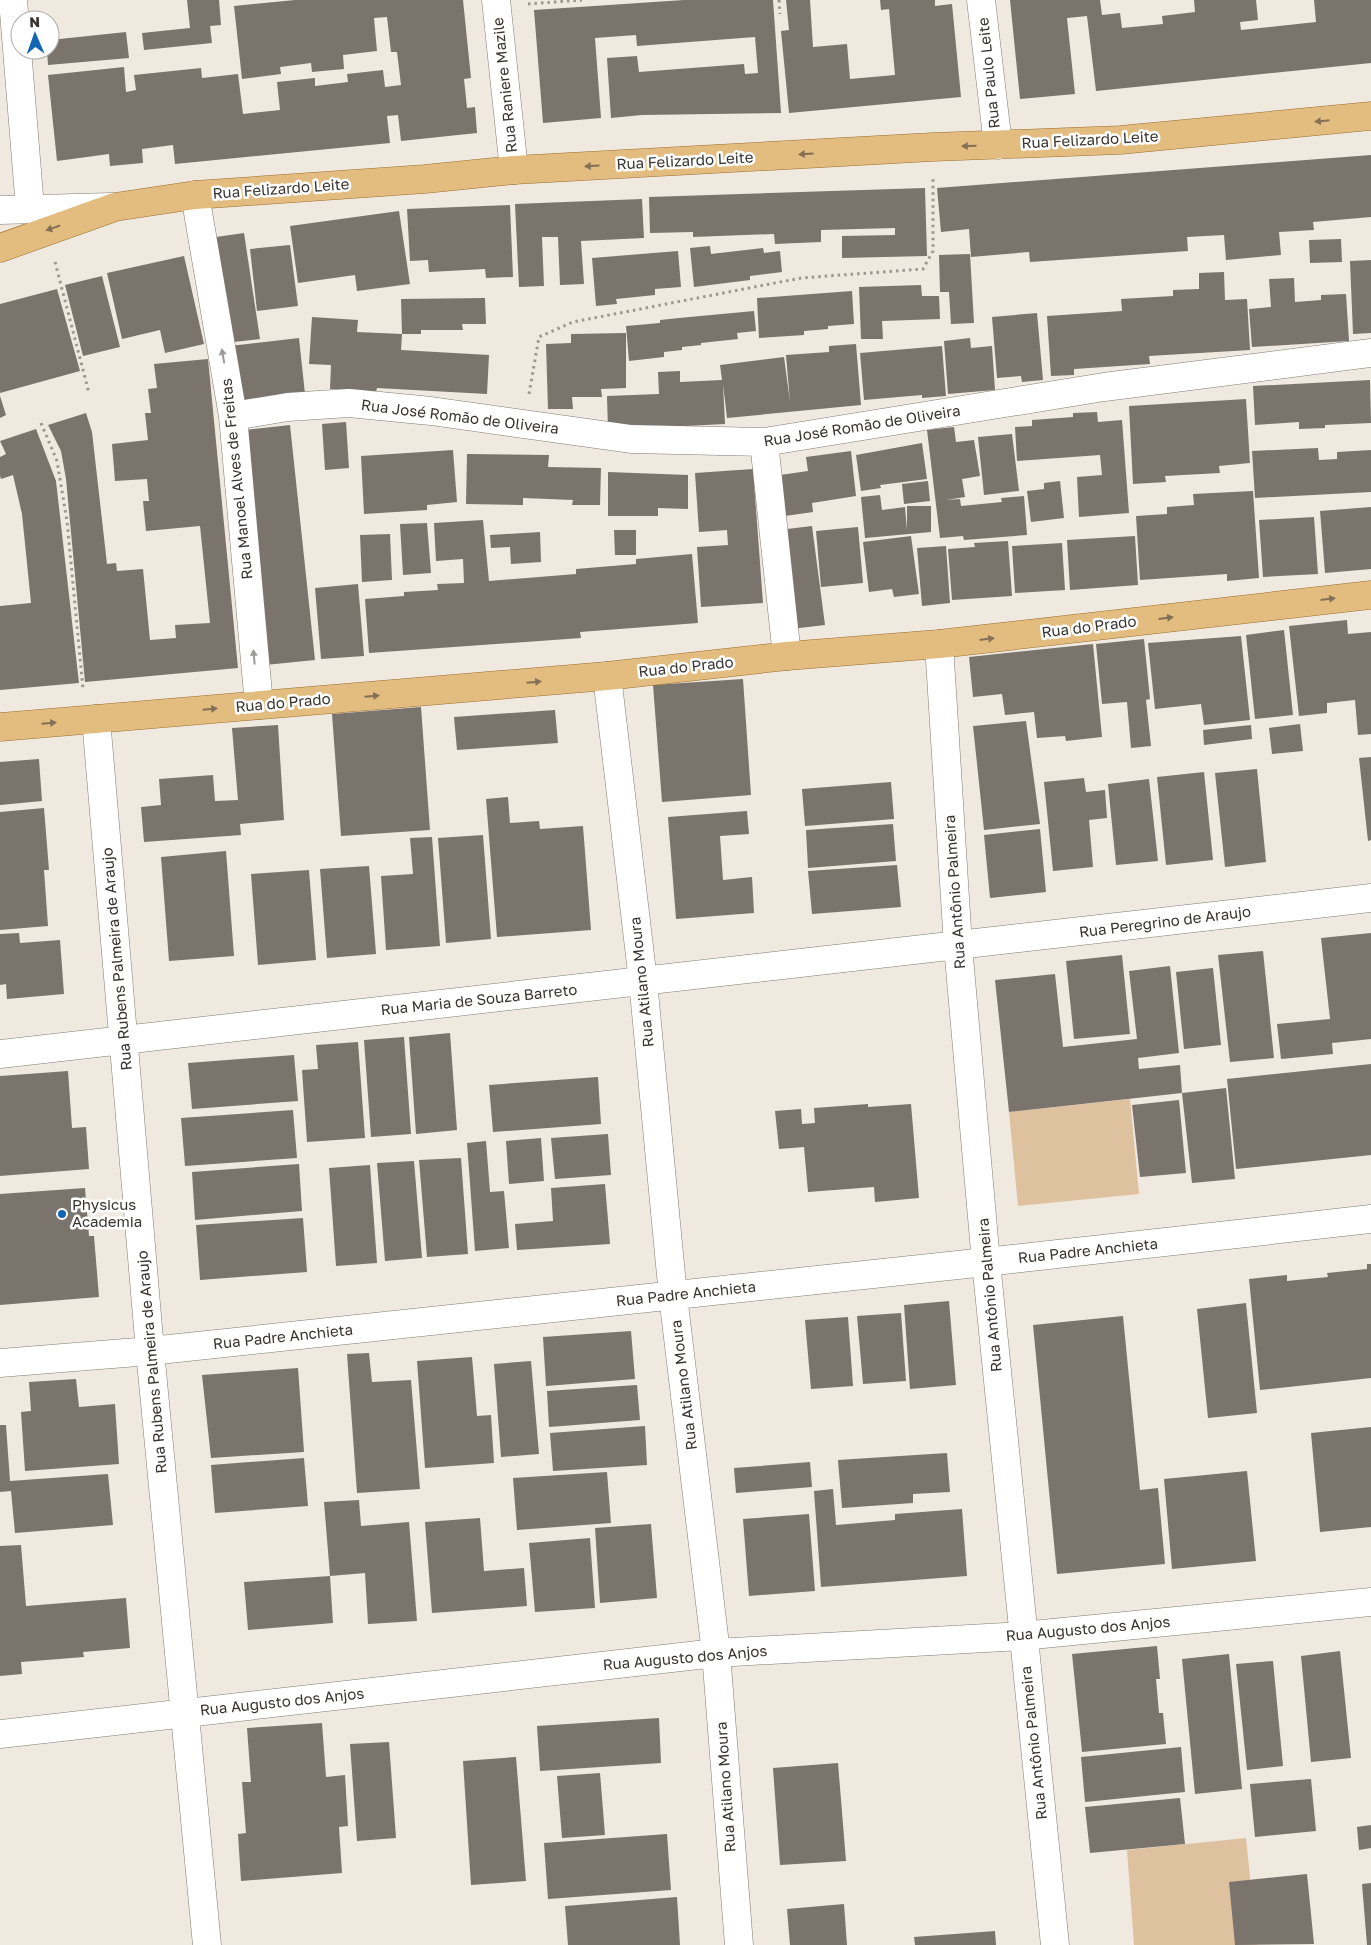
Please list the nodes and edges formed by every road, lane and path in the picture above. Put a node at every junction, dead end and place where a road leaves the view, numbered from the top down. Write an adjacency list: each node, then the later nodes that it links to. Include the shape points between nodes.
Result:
1 (13, 0): 13 (street)
2 (582, 0): 5 (path)
3 (779, 0): 6 (path)
4 (981, 0): 8 (street, Rua Paulo Leite)
5 (497, 3): 10 (street, Rua Raniere Mazile)
6 (780, 14)
7 (1371, 116): 8 (main road, Rua Felizardo Leite, one-way to 8, via 1120,140)
8 (998, 145): 9 (main road, Rua Felizardo Leite, one-way to 9)
9 (933, 147): 10 (main road, Rua Felizardo Leite, one-way to 10); 21 (path, via 933,250 923,269 801,278 573,322 539,337)
10 (514, 170): 11 (main road, Rua Felizardo Leite)
11 (196, 195): 12 (main road, Rua Felizardo Leite); 19 (street, Rua Manoel Alves de Freitas, one-way to 11)
12 (115, 207): 13 (street, Rua Felizardo Leite); 15 (main road, one-way to 15)
13 (30, 208): 14 (street, Rua Felizardo Leite)
14 (0, 210)
15 (46, 230): 16 (main road); 18 (path)
16 (0, 248)
17 (1371, 353): 22 (street, Rua José Romão de Oliveira, via 1104,387)
18 (89, 392)
19 (233, 416): 21 (street, Rua José Romão de Oliveira, via 288,407 349,403); 27 (street, Rua Manoel Alves de Freitas, one-way to 19)
20 (40, 423): 28 (path, via 57,461)
21 (524, 423): 22 (street, Rua José Romão de Oliveira, via 631,439)
22 (764, 442): 25 (street)
23 (1371, 594): 24 (main road, Rua do Prado, one-way to 23)
24 (939, 644): 25 (main road, Rua do Prado); 31 (street, Rua Antônio Palmeira)
25 (787, 656): 26 (main road, Rua do Prado)
26 (607, 676): 27 (main road, Rua do Prado, one-way to 26); 32 (street, Rua Atilano Moura)
27 (259, 705): 28 (main road, Rua do Prado, one-way to 27)
28 (91, 720): 29 (main road, Rua do Prado, one-way to 28); 33 (street, Rua Rubens Palmeira de Araujo)
29 (0, 728)
30 (1371, 898): 31 (street, Rua Peregrino de Araujo)
31 (958, 946): 32 (street, Rua Maria de Souza Barreto); 36 (street, Rua Antônio Palmeira)
32 (642, 981): 33 (street, Rua Maria de Souza Barreto); 37 (street, Rua Atilano Moura)
33 (123, 1040): 34 (street, Rua Maria de Souza Barreto); 38 (street, Rua Rubens Palmeira de Araujo)
34 (0, 1054)
35 (1371, 1219): 36 (street, Rua Padre Anchieta)
36 (986, 1262): 37 (street, Rua Padre Anchieta); 41 (street, Rua Antônio Palmeira)
37 (673, 1296): 38 (street, Rua Padre Anchieta); 42 (street, Rua Atilano Moura)
38 (150, 1351): 39 (street, Rua Padre Anchieta); 43 (street, Rua Rubens Palmeira de Araujo)
39 (0, 1363)
40 (1371, 1602): 41 (street, Rua Augusto dos Anjos)
41 (1022, 1636): 42 (street, Rua Augusto dos Anjos); 47 (street, Rua Antônio Palmeira)
42 (716, 1653): 43 (street, Rua Augusto dos Anjos); 46 (street, Rua Atilano Moura)
43 (186, 1713): 44 (street, Rua Augusto dos Anjos); 45 (street, Rua Rubens Palmeira de Araujo)
44 (0, 1734)
45 (207, 1945)
46 (739, 1945)
47 (1055, 1945)

